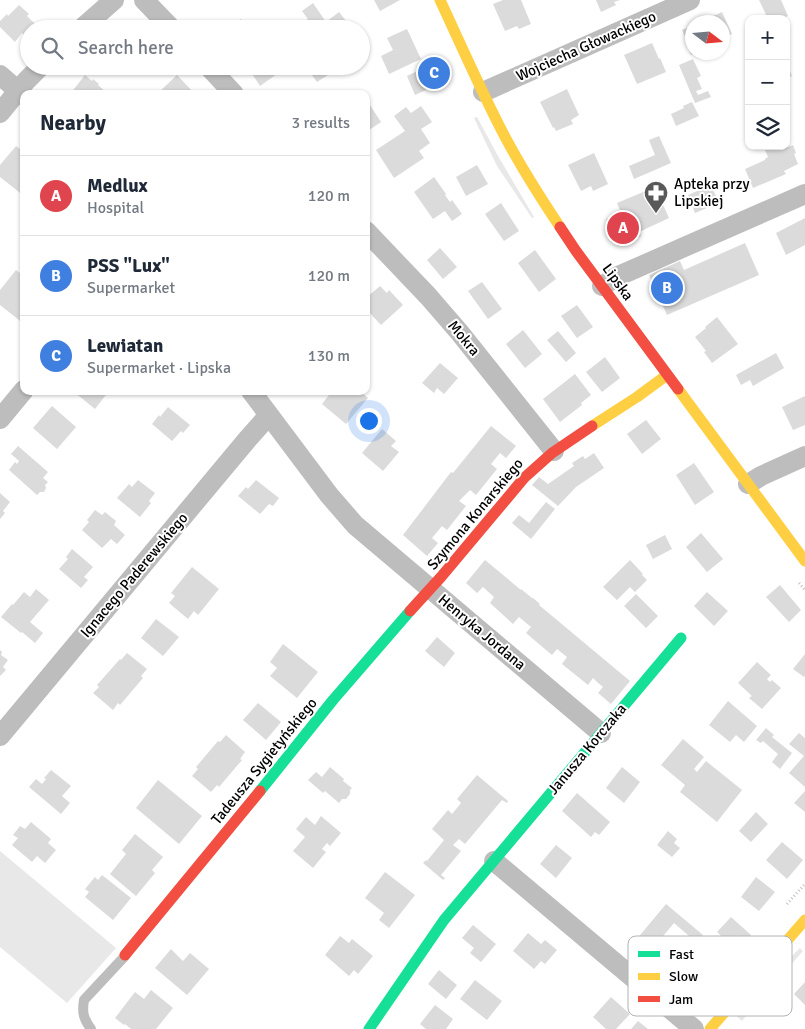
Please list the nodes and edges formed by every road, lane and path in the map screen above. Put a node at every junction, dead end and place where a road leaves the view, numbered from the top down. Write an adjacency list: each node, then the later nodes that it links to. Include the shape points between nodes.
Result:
1 (114, 0): 5 (street)
2 (144, 0): 6 (street)
3 (440, 0): 13 (street, Lipska)
4 (690, 0): 13 (street, Wojciecha Głowackiego)
5 (91, 20)
6 (163, 20)
7 (0, 75): 12 (street)
8 (34, 75): 10 (street)
9 (216, 75): 11 (street)
10 (23, 90)
11 (230, 90)
12 (20, 92)
13 (482, 92): 18 (street, Lipska, via 536,190)
14 (20, 94): 15 (street)
15 (0, 114)
16 (805, 194): 18 (street)
17 (370, 235): 24 (street, Mokra, via 460,333)
18 (602, 286): 19 (street, Lipska)
19 (667, 375): 24 (street, Szymona Konarskiego); 26 (street, Lipska)
20 (20, 395): 23 (street)
21 (254, 395): 22 (street, Henryka Jordana)
22 (269, 414): 28 (street, Henryka Jordana, via 346,515); 31 (street, Ignacego Paderewskiego)
23 (0, 419)
24 (554, 451): 28 (street, Szymona Konarskiego, via 524,478)
25 (805, 456): 26 (street)
26 (748, 484): 27 (street, Lipska)
27 (805, 561)
28 (431, 589): 30 (street, Henryka Jordana); 35 (street, Tadeusza Sygietyńskiego, via 333,700)
29 (681, 638): 30 (street, Janusza Korczaka)
30 (601, 733): 32 (street, Janusza Korczaka)
31 (0, 736)
32 (494, 861): 36 (street); 40 (street, Janusza Korczaka, via 430,939)
33 (805, 920): 34 (street)
34 (791, 936)
35 (125, 955): 39 (lane, via 84,1000 82,1009)
36 (628, 974)
37 (679, 1016): 41 (street)
38 (721, 1016): 42 (street)
39 (91, 1029)
40 (369, 1029)
41 (694, 1029)
42 (710, 1029)

